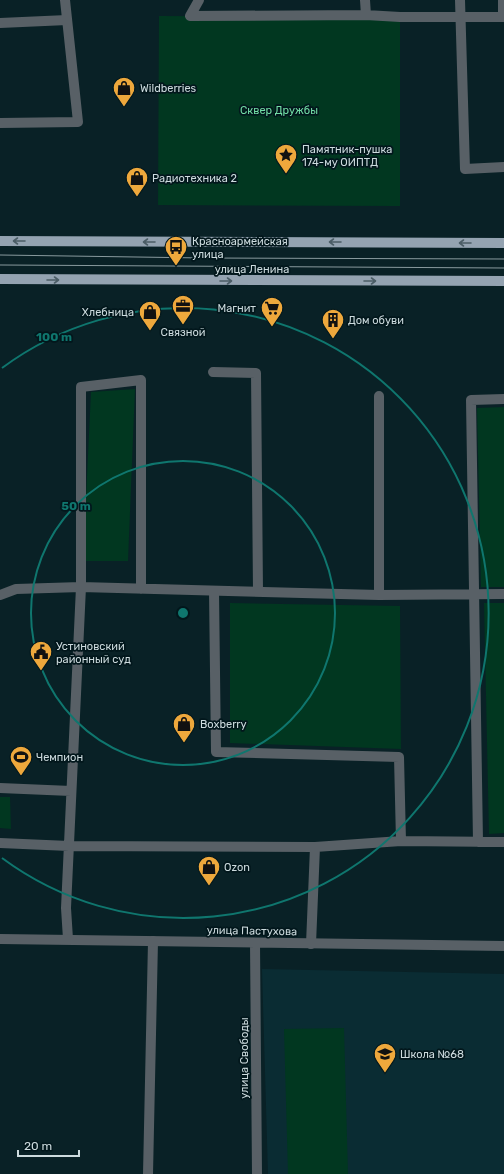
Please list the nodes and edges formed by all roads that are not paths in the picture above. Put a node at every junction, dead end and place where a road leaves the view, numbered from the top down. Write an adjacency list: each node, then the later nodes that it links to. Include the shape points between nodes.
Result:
1 (65, 0): 9 (street)
2 (199, 0): 6 (street, via 190,16)
3 (364, 0): 6 (street)
4 (460, 0): 7 (street)
5 (503, 0): 8 (street)
6 (366, 15): 7 (street)
7 (460, 17): 8 (street); 12 (street, via 465,169)
8 (503, 17)
9 (67, 20): 10 (street); 11 (street, via 78,122)
10 (0, 23)
11 (0, 123)
12 (504, 167)
13 (0, 241): 14 (main road, one-way to 13)
14 (504, 243)
15 (0, 280): 16 (main road, улица Ленина, one-way to 16)
16 (504, 281)
17 (213, 372): 23 (street, via 256,373)
18 (379, 396): 26 (street)
19 (504, 399): 24 (street, via 471,400)
20 (81, 587): 21 (street); 21 (street, via 81,387 141,380); 27 (street, via 16,588); 29 (street)
21 (141, 589): 22 (street)
22 (214, 591): 23 (street); 30 (street, via 216,752 399,757)
23 (258, 592): 26 (street)
24 (474, 593): 25 (street); 26 (street); 31 (street)
25 (504, 594)
26 (379, 595)
27 (0, 596)
28 (0, 788): 29 (street)
29 (71, 791): 34 (street)
30 (401, 841): 31 (street); 35 (street)
31 (478, 842): 32 (street)
32 (504, 842)
33 (0, 843): 34 (street)
34 (69, 846): 35 (street); 37 (street, via 66,908)
35 (315, 847): 40 (street)
36 (0, 939): 37 (street, улица Пастухова)
37 (68, 939): 38 (street, улица Пастухова)
38 (153, 941): 39 (street, улица Пастухова); 42 (street)
39 (255, 943): 40 (street, улица Пастухова); 43 (street, улица Свободы)
40 (311, 944): 41 (street, улица Пастухова)
41 (504, 946)
42 (148, 1174)
43 (257, 1174)

